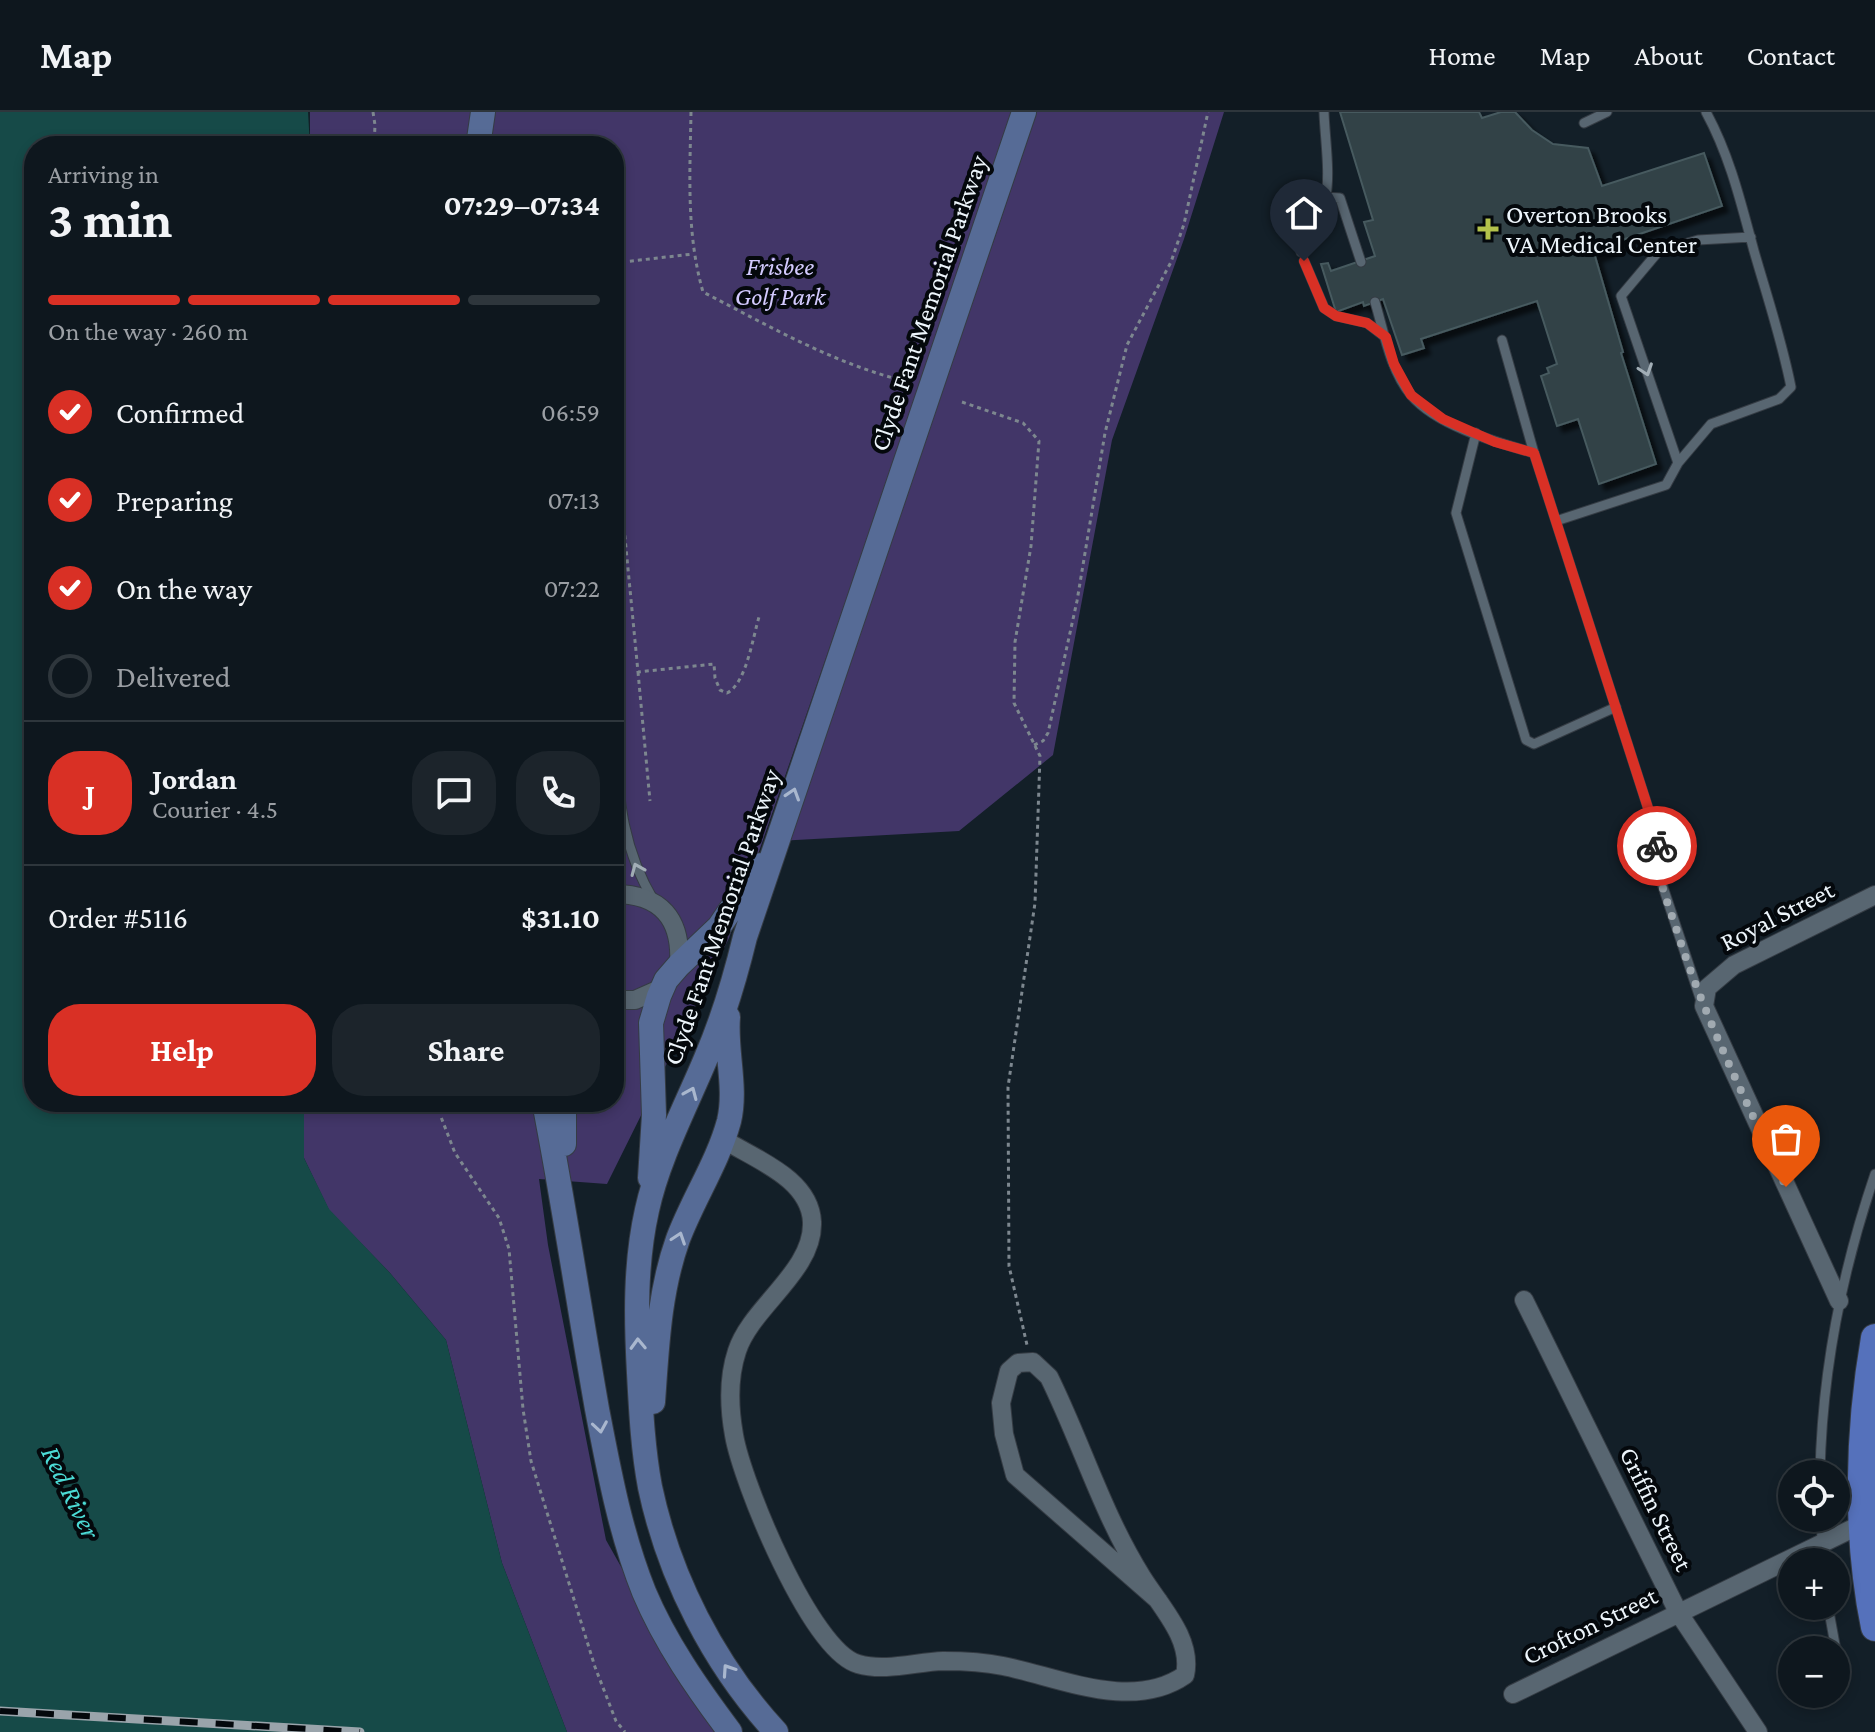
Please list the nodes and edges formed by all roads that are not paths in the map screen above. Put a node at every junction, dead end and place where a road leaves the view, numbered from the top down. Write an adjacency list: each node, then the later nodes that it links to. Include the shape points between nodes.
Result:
1 (483, 112): 7 (main road)
2 (1024, 112): 20 (main road, Clyde Fant Memorial Parkway, one-way to 2)
3 (1324, 112): 8 (lane)
4 (1607, 112): 6 (lane)
5 (1706, 112): 9 (lane, via 1731,169)
6 (1584, 123)
7 (479, 136)
8 (1326, 197): 10 (lane, via 1340,198); 12 (lane, via 1304,233 1303,256 1324,308 1367,323)
9 (1751, 237): 16 (lane, via 1791,387 1779,399 1711,424); 16 (lane, one-way to 16, via 1698,240 1658,252 1621,296)
10 (1361, 262)
11 (1375, 302): 12 (lane)
12 (1386, 337): 14 (lane, via 1411,395 1443,419)
13 (1502, 340): 15 (lane)
14 (1476, 433): 15 (lane); 18 (lane, via 1456,513 1526,740 1534,744)
15 (1534, 453): 17 (lane)
16 (1678, 463): 17 (lane, via 1666,485)
17 (1556, 521): 18 (lane)
18 (1616, 707): 28 (lane, via 1657,836 1656,866)
19 (624, 832): 23 (lane, one-way to 19)
20 (778, 841): 24 (main road, via 719,927); 26 (main road, Clyde Fant Memorial Parkway)
21 (624, 895): 23 (street)
22 (1875, 895): 28 (street, Royal Street, via 1734,965 1707,988)
23 (655, 904): 24 (street, via 674,924)
24 (679, 965): 25 (main road)
25 (662, 988): 27 (street); 33 (main road, via 651,1023 654,1115)
26 (731, 990): 31 (main road, via 731,1104); 33 (main road, Clyde Fant Memorial Parkway, one-way to 26)
27 (624, 1000)
28 (1706, 1015): 36 (street)
29 (546, 1112): 34 (main road)
30 (564, 1112): 34 (main road)
31 (723, 1139): 39 (main road, one-way to 31, via 652,1426 660,1308 677,1242); 43 (street, via 776,1169 809,1207 808,1248 738,1348 729,1385 734,1435 749,1489 790,1578 835,1650 858,1664 989,1663 1085,1688 1151,1690 1185,1675 1188,1661 1173,1621)
32 (1875, 1174): 36 (lane)
33 (647, 1209): 39 (main road, Clyde Fant Memorial Parkway, one-way to 33, via 644,1444 637,1341)
34 (577, 1299): 47 (main road, one-way to 47, via 604,1449 632,1560 670,1641)
35 (1524, 1300): 44 (street, Griffin Street)
36 (1839, 1301): 38 (lane)
37 (1875, 1338): 40 (main road, via 1864,1429)
38 (1821, 1460)
39 (656, 1508): 48 (main road, Clyde Fant Memorial Parkway, one-way to 39, via 742,1691 703,1629 666,1547)
40 (1870, 1520): 41 (street, Crofton Street); 45 (main road, via 1866,1568)
41 (1829, 1548)
42 (1778, 1571): 44 (street, Crofton Street)
43 (1158, 1600): 43 (street, via 1015,1475 1001,1403 1009,1371 1018,1363 1033,1362 1049,1377 1107,1516)
44 (1678, 1612): 46 (street, Crofton Street); 49 (street, Griffin Street)
45 (1875, 1627)
46 (1513, 1694)
47 (730, 1732)
48 (776, 1732)
49 (1758, 1732)

